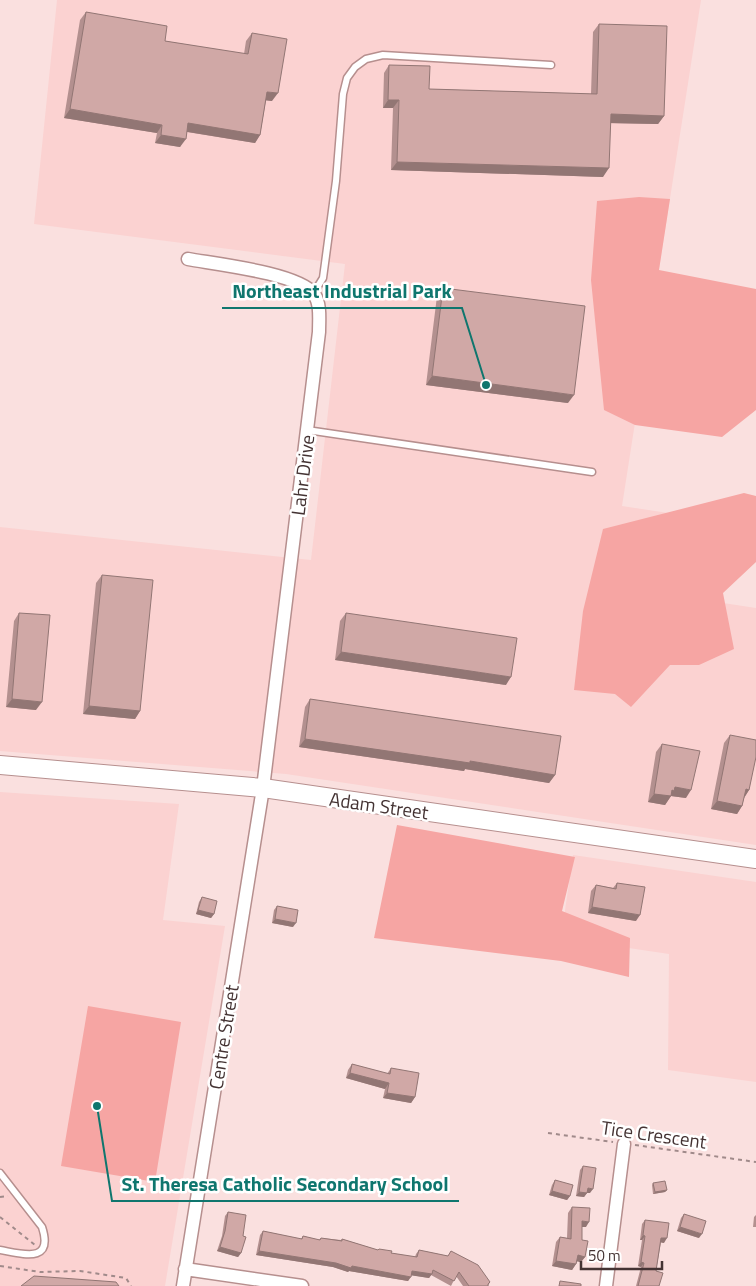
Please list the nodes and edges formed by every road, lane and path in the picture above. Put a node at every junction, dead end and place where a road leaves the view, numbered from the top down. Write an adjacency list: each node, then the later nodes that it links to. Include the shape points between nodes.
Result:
1 (551, 65): 3 (lane, via 383,55 366,59 355,68 343,94 323,278)
2 (188, 259): 3 (street, via 280,276)
3 (313, 294): 4 (street, Lahr Drive, via 318,304 319,332)
4 (307, 430): 5 (lane); 7 (street, Lahr Drive)
5 (592, 472)
6 (0, 765): 7 (street, Adam Street)
7 (263, 788): 8 (street, Adam Street); 17 (street, Centre Street)
8 (756, 859)
9 (548, 1133): 10 (path, Tice Crescent)
10 (624, 1144): 11 (path, Tice Crescent); 21 (street)
11 (756, 1162)
12 (0, 1173): 15 (lane, via 42,1227 46,1237)
13 (0, 1218): 15 (path)
14 (0, 1250): 15 (lane, via 24,1255)
15 (42, 1251)
16 (0, 1266): 18 (path, via 40,1272 80,1271 126,1278)
17 (185, 1269): 19 (street, Centre Street); 20 (street)
18 (132, 1286)
19 (183, 1286)
20 (302, 1286)
21 (606, 1286)

